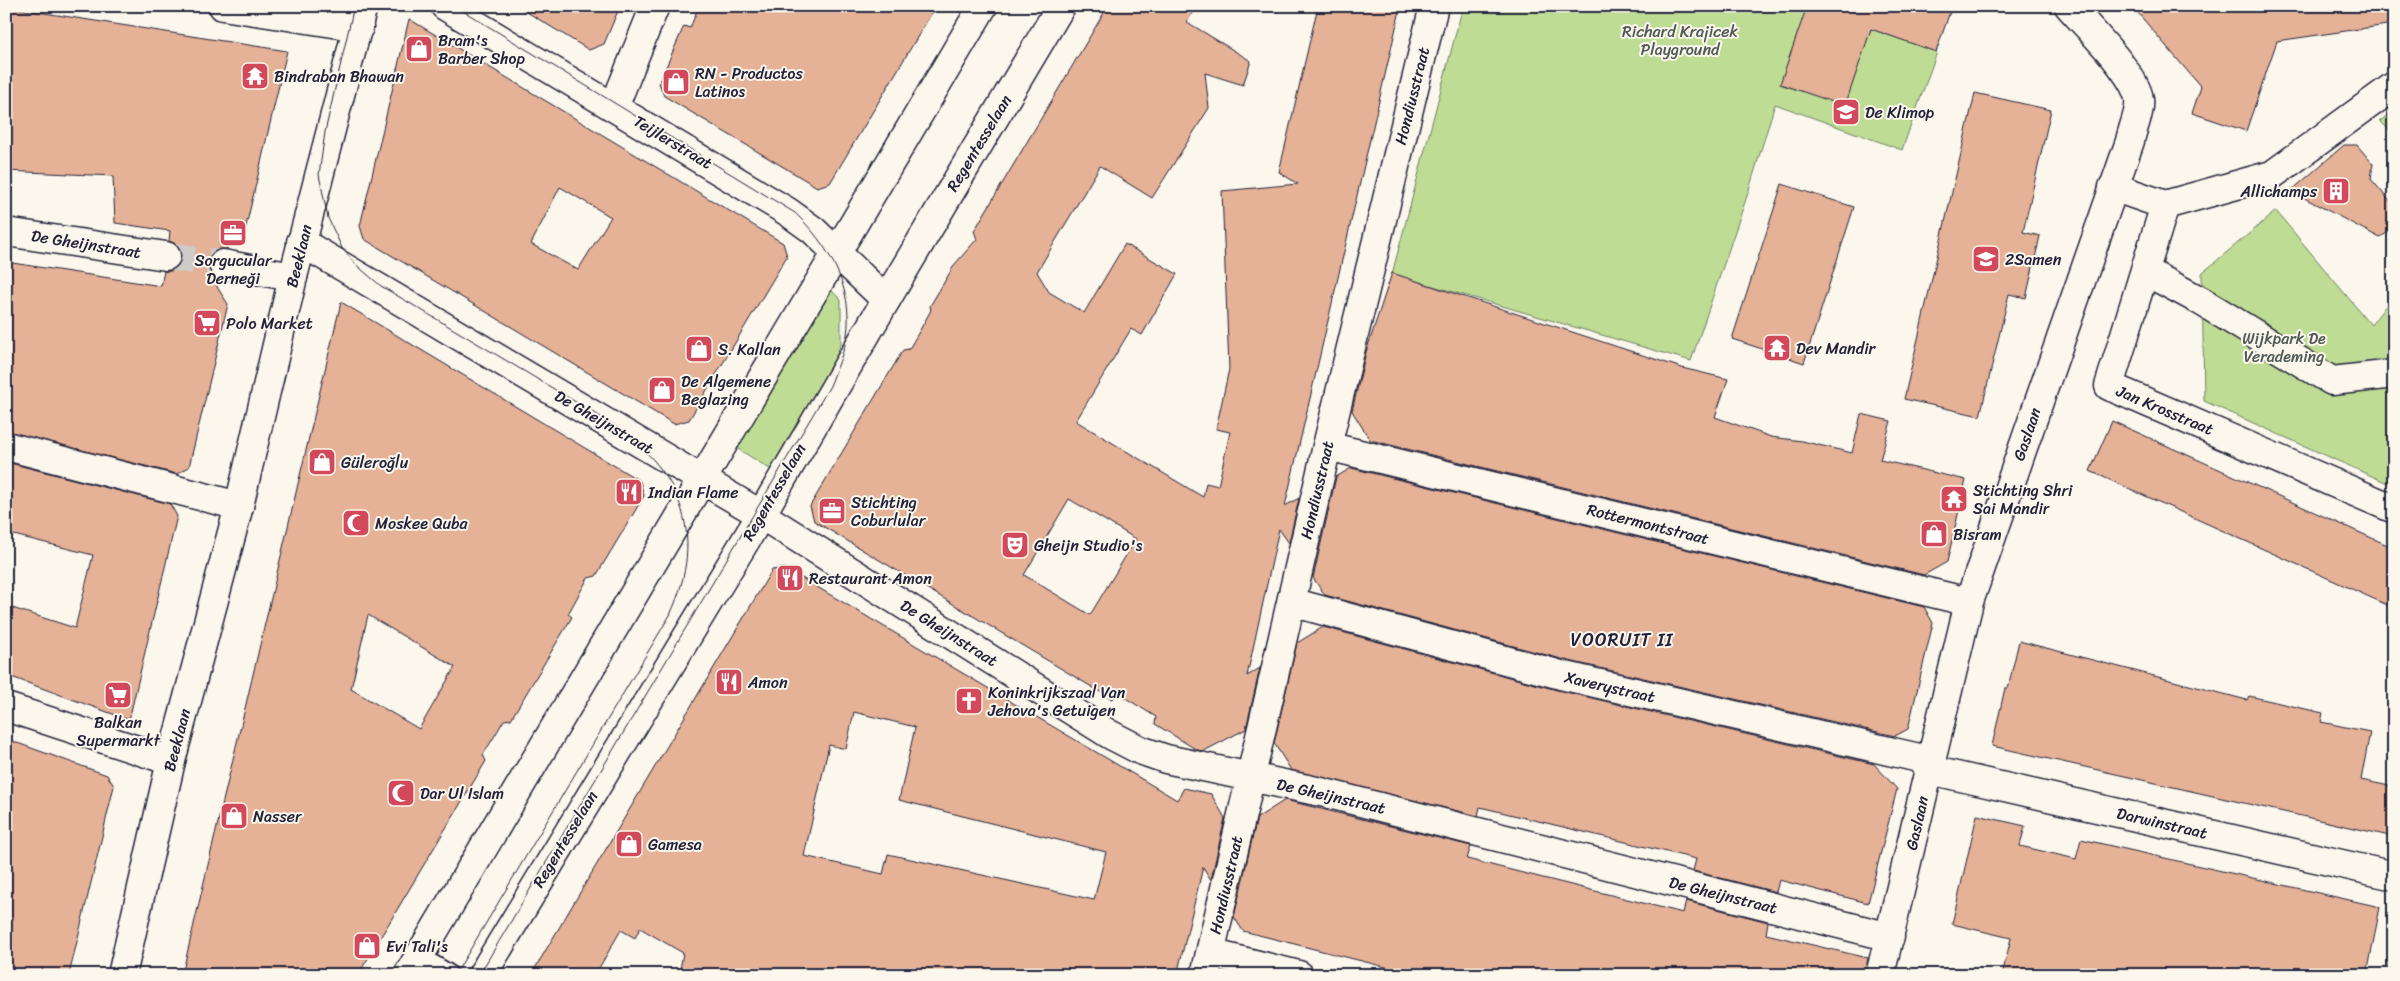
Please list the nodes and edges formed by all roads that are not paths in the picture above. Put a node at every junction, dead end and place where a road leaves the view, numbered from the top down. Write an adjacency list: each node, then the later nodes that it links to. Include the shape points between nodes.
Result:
1 (223, 6): 8 (street)
2 (445, 6): 10 (street, Teijlerstraat)
3 (655, 6): 10 (street)
4 (983, 6): 15 (street)
5 (1061, 6): 20 (street, Regentesselaan)
6 (1434, 6): 23 (street, Hondiusstraat)
7 (2069, 6): 11 (street, Gaslaan, via 2122,66 2134,84 2139,100 2130,141)
8 (361, 17): 14 (street, Beeklaan)
9 (2394, 86): 12 (street, via 2272,175)
10 (614, 107): 15 (street, Teijlerstraat, via 788,212)
11 (2113, 187): 12 (street); 29 (street, Gaslaan)
12 (2165, 205): 18 (street, Jan Krosstraat)
13 (6, 232): 16 (street, De Gheijnstraat)
14 (302, 242): 19 (street, Beeklaan); 24 (street, De Gheijnstraat)
15 (836, 252): 20 (street, Teijlerstraat); 24 (street)
16 (166, 256)
17 (223, 264): 19 (street)
18 (2145, 271): 21 (street, via 2201,301 2332,381); 26 (street, Jan Krosstraat, via 2109,386)
19 (293, 277): 25 (street, Beeklaan)
20 (886, 300): 27 (street, Regentesselaan)
21 (2394, 374)
22 (6, 446): 25 (street)
23 (1327, 446): 28 (street, Hondiusstraat); 29 (street, Rottermontstraat)
24 (702, 480): 27 (street, De Gheijnstraat); 37 (street)
25 (239, 506): 31 (street, Beeklaan)
26 (2394, 510)
27 (761, 515): 33 (street, De Gheijnstraat, via 1109,734 1166,759); 40 (street, Regentesselaan)
28 (1291, 602): 32 (street, Xaverystraat, via 1561,676); 33 (street, Hondiusstraat)
29 (1969, 602): 32 (street, Gaslaan)
30 (6, 707): 31 (street)
31 (171, 761): 38 (street, Beeklaan)
32 (1931, 765): 34 (street, Darwinstraat); 35 (street, Gaslaan)
33 (1251, 778): 35 (street, De Gheijnstraat, via 1321,792); 36 (street, Hondiusstraat)
34 (2394, 876)
35 (1890, 937): 42 (street, Gaslaan)
36 (1207, 964): 41 (street)
37 (413, 966): 39 (lane)
38 (122, 975)
39 (446, 975)
40 (482, 975)
41 (1299, 975)
42 (1880, 975)

